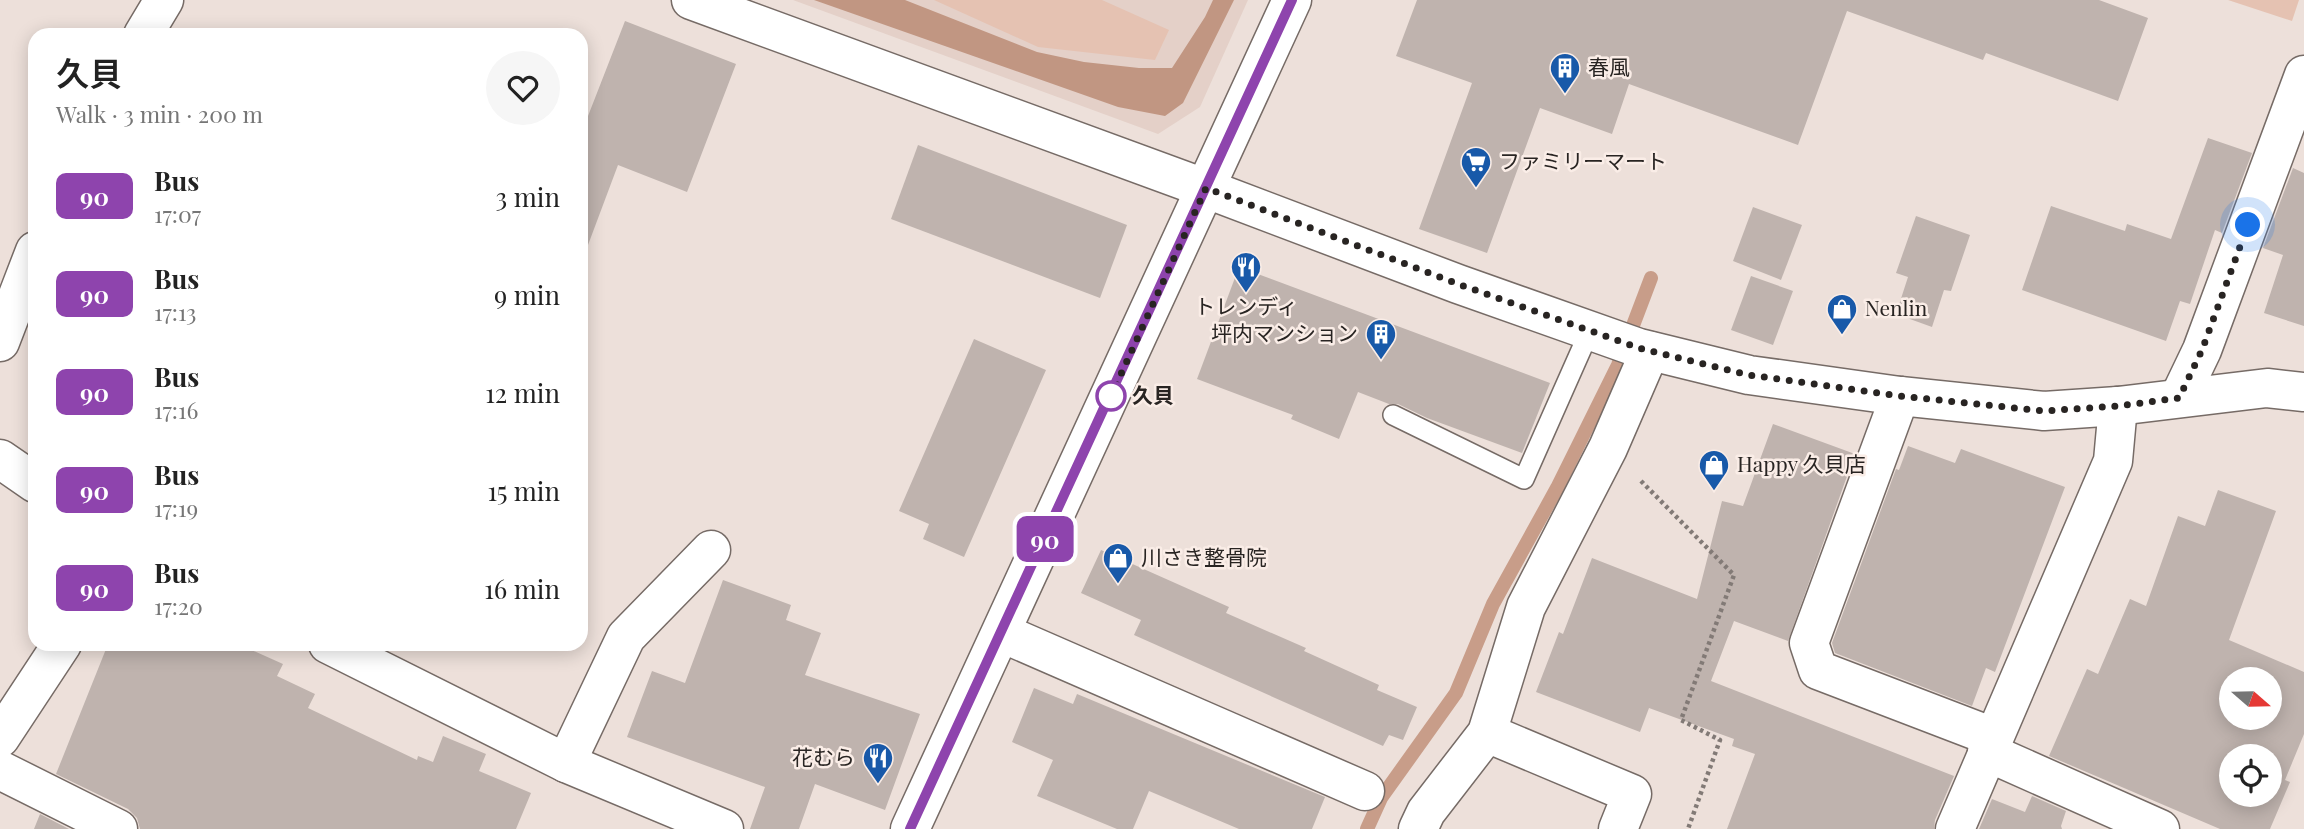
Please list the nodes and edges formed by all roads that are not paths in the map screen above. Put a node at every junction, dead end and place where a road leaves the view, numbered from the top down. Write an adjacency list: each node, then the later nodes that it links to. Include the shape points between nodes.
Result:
1 (164, 0): 4 (street)
2 (691, 0): 6 (street)
3 (1293, 0): 6 (street)
4 (147, 28)
5 (2304, 75): 12 (street, via 2202,350)
6 (1206, 188): 9 (street); 18 (street)
7 (28, 269): 8 (street)
8 (0, 342)
9 (1622, 342): 11 (street, via 1749,375); 14 (lane, via 1524,479); 21 (street, via 1608,448 1526,607)
10 (2304, 391): 12 (street, via 2267,388)
11 (1900, 396): 13 (street, via 2044,411); 23 (street, via 1809,643 1818,670)
12 (2179, 398): 13 (street)
13 (2118, 406): 23 (street, via 2113,461)
14 (1393, 415)
15 (0, 459): 16 (street)
16 (28, 478)
17 (711, 550): 24 (street, via 626,637)
18 (1002, 633): 26 (street); 29 (street)
19 (57, 651): 22 (street)
20 (342, 651): 24 (street)
21 (1487, 733): 30 (street); 31 (street, via 1632,794)
22 (0, 738)
23 (1990, 745): 32 (street); 33 (street)
24 (566, 763): 28 (street)
25 (0, 770): 27 (street)
26 (1365, 790)
27 (112, 828)
28 (724, 829)
29 (910, 829)
30 (1418, 829)
31 (1618, 829)
32 (1955, 829)
33 (2160, 829)

